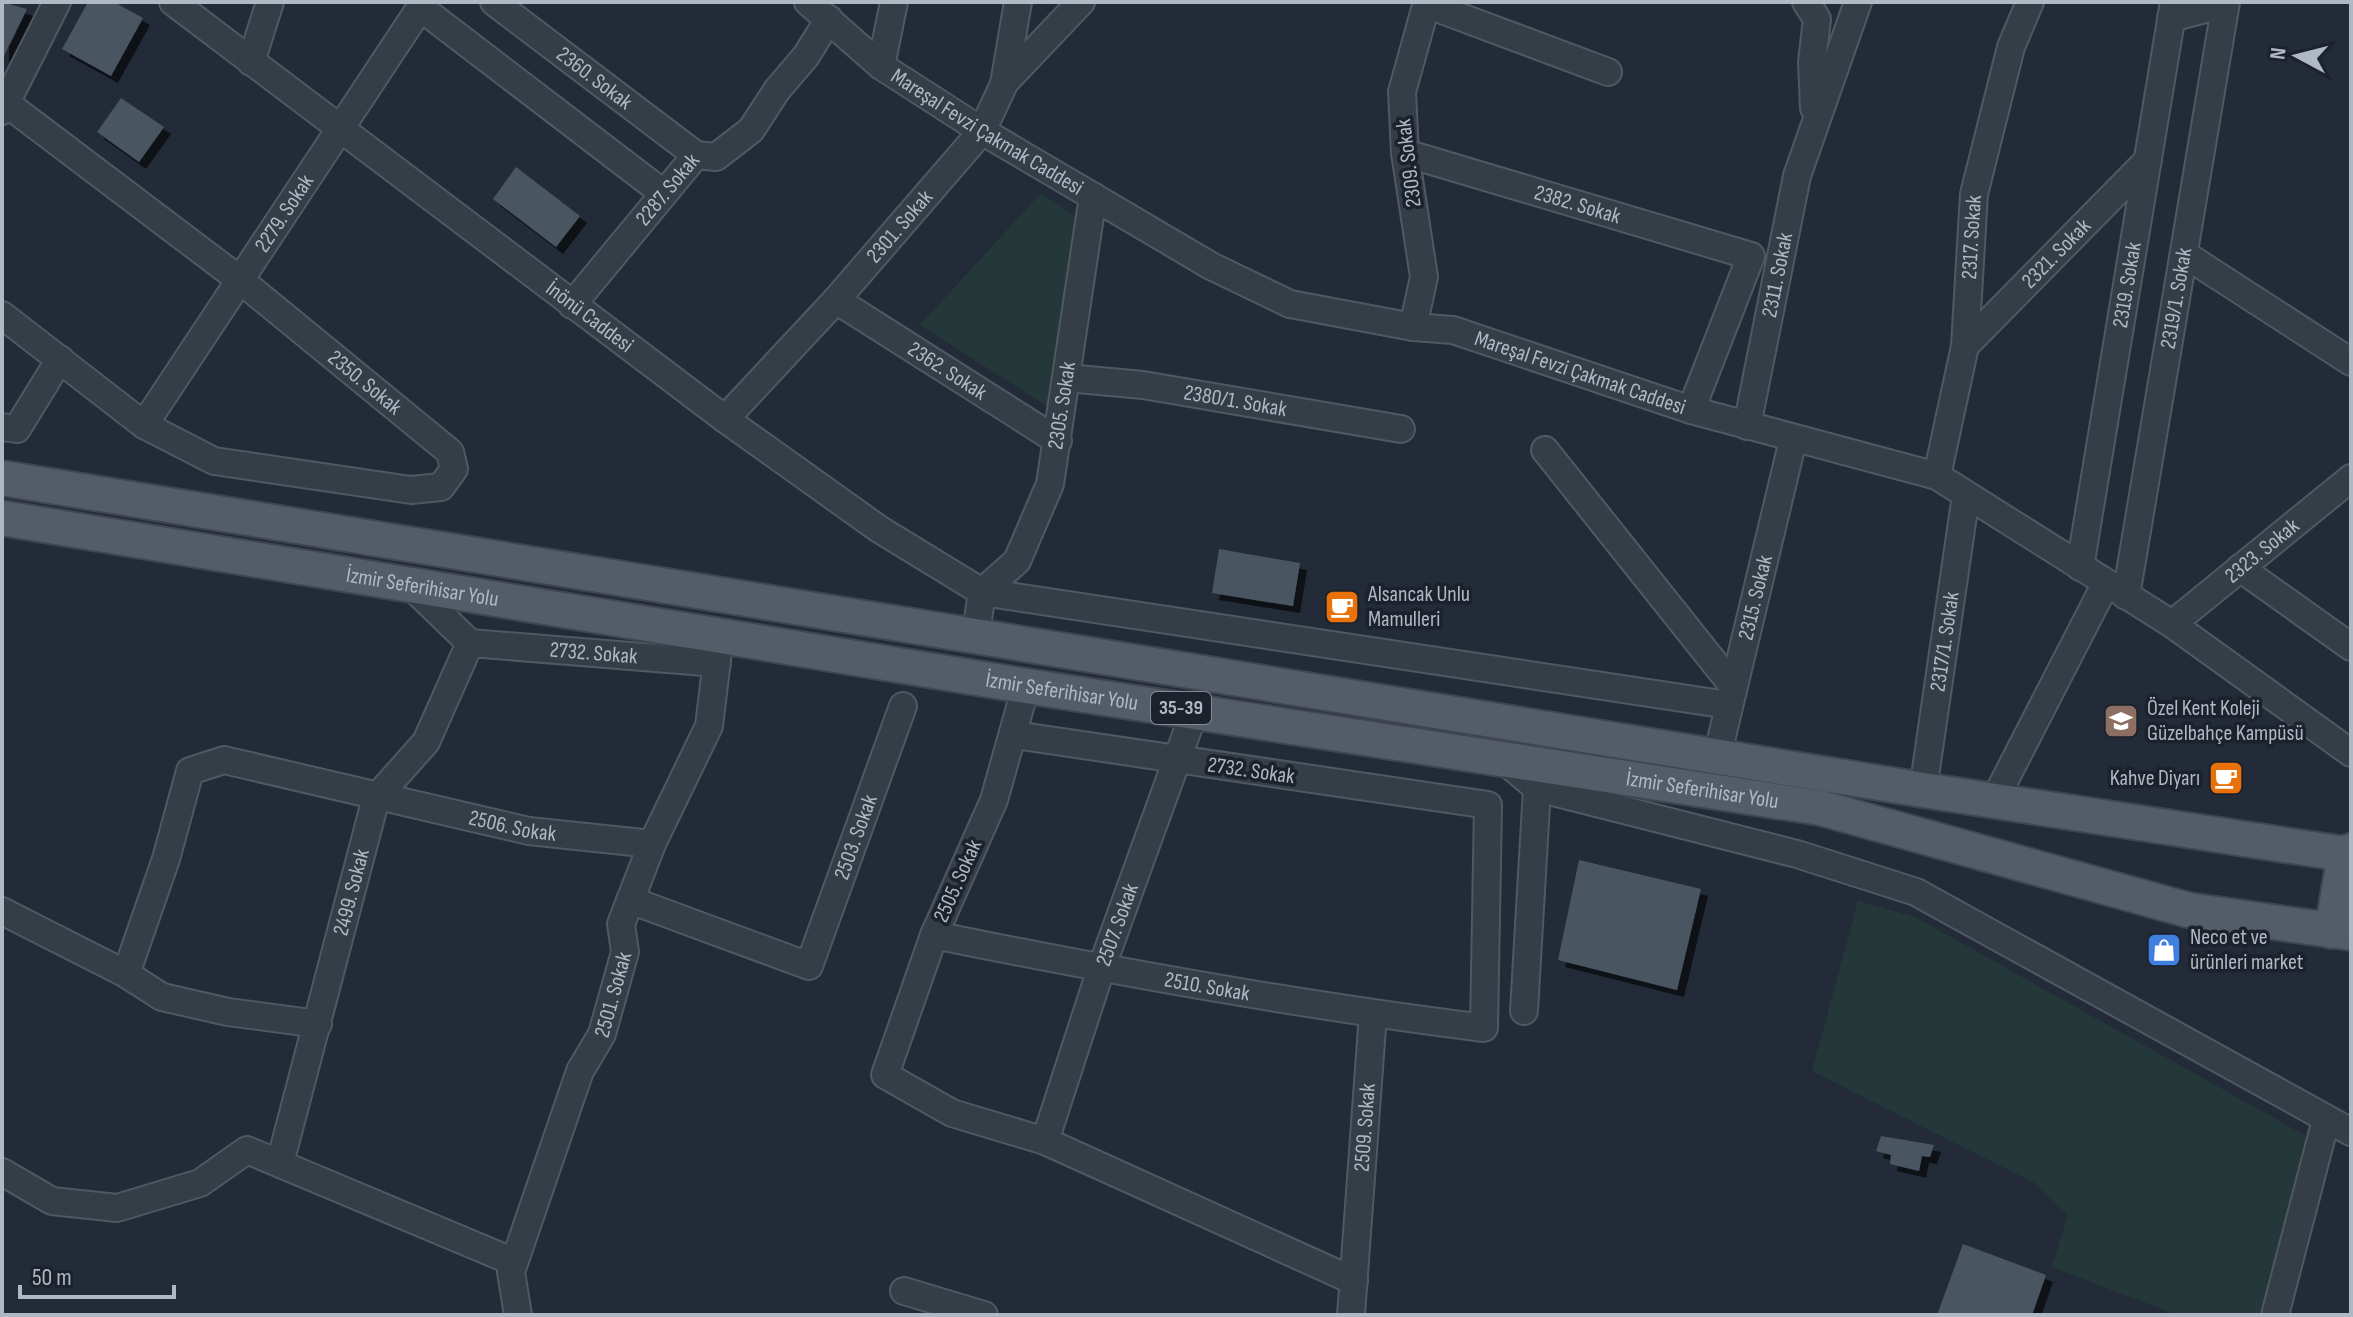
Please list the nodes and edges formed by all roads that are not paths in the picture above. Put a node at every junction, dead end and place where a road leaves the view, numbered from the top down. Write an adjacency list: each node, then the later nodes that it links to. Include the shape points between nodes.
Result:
1 (57, 2): 21 (street)
2 (173, 2): 17 (street, İnönü Caddesi)
3 (270, 2): 17 (street)
4 (494, 2): 26 (street, 2360. Sokak)
5 (808, 2): 16 (street, Mareşal Fevzi Çakmak Caddesi)
6 (894, 2): 18 (street)
7 (1018, 2): 20 (street, 2301. Sokak)
8 (1081, 2): 20 (street)
9 (1806, 2): 22 (street, via 1817,19 1812,62)
10 (1858, 2): 22 (street, 2311. Sokak)
11 (2030, 2): 37 (street, 2317. Sokak, via 2011,47 1974,194)
12 (1426, 3): 19 (street); 25 (street, 2309. Sokak, via 1402,92)
13 (2225, 3): 15 (street); 30 (street, 2319/1. Sokak)
14 (422, 5): 23 (street, 2279. Sokak); 28 (street)
15 (2172, 10): 27 (street, 2319. Sokak)
16 (829, 19): 18 (street, Mareşal Fevzi Çakmak Caddesi); 26 (street, 2287. Sokak, via 751,130 716,157)
17 (251, 62): 23 (street, İnönü Caddesi)
18 (881, 66): 24 (street, Mareşal Fevzi Çakmak Caddesi)
19 (1608, 72)
20 (1004, 84): 24 (street, 2301. Sokak)
21 (3, 105): 32 (street, 2350. Sokak)
22 (1815, 124): 44 (street, 2311. Sokak, via 1797,176)
23 (338, 128): 32 (street, 2279. Sokak); 34 (street, İnönü Caddesi)
24 (982, 131): 29 (street, Mareşal Fevzi Çakmak Caddesi); 33 (street, 2301. Sokak)
25 (1405, 153): 31 (street, 2382. Sokak); 36 (street, 2309. Sokak, via 1424,277)
26 (696, 155): 28 (street, 2287. Sokak)
27 (2148, 160): 37 (street, 2321. Sokak); 55 (street, 2319. Sokak)
28 (663, 193): 34 (street, 2287. Sokak)
29 (1093, 196): 36 (street, Mareşal Fevzi Çakmak Caddesi, via 1211,266 1290,304); 40 (street, 2305. Sokak)
30 (2184, 254): 39 (street); 58 (street, 2319/1. Sokak)
31 (1751, 256): 41 (street, 2311. Sokak)
32 (240, 280): 43 (street, 2279. Sokak); 43 (street, 2350. Sokak, via 450,452 454,469 441,487 396,488 214,461)
33 (836, 300): 42 (street, 2301. Sokak); 48 (street, 2362. Sokak)
34 (572, 305): 42 (street, İnönü Caddesi)
35 (2, 315): 38 (street)
36 (1413, 327): 41 (street, Mareşal Fevzi Çakmak Caddesi, via 1453,330)
37 (1965, 346): 50 (street, 2317. Sokak)
38 (60, 359): 43 (street); 45 (street)
39 (2351, 362)
40 (1067, 378): 46 (street, 2380/1. Sokak, via 1143,385); 48 (street, 2305. Sokak)
41 (1691, 410): 44 (street, Mareşal Fevzi Çakmak Caddesi)
42 (725, 419): 59 (street, İnönü Caddesi, via 879,529)
43 (144, 425)
44 (1747, 426): 47 (street, Mareşal Fevzi Çakmak Caddesi)
45 (9, 428)
46 (1401, 429)
47 (1793, 440): 50 (street, Mareşal Fevzi Çakmak Caddesi); 66 (street, 2315. Sokak)
48 (1058, 441): 59 (street, 2305. Sokak, via 1050,484 1017,561)
49 (1545, 450): 66 (street)
50 (1937, 476): 53 (street, Mareşal Fevzi Çakmak Caddesi)
51 (2, 478): 61 (main road, İzmir Seferihisar Yolu / 35-39)
52 (2351, 478): 56 (street, 2323. Sokak)
53 (1966, 495): 55 (street, Mareşal Fevzi Çakmak Caddesi); 75 (street, 2317/1. Sokak)
54 (2, 518): 57 (main road, İzmir Seferihisar Yolu / 35-39)
55 (2080, 567): 58 (street, Mareşal Fevzi Çakmak Caddesi)
56 (2240, 568): 60 (street, 2323. Sokak); 63 (street)
57 (409, 584): 62 (street); 64 (main road, İzmir Seferihisar Yolu / 35-39)
58 (2116, 589): 60 (street, Mareşal Fevzi Çakmak Caddesi); 77 (street, 2319/1. Sokak)
59 (982, 592): 61 (street); 66 (street)
60 (2172, 624): 70 (street, Mareşal Fevzi Çakmak Caddesi)
61 (976, 633): 71 (main road, İzmir Seferihisar Yolu / 35-39)
62 (470, 643): 64 (street, 2732. Sokak); 76 (street, 2499. Sokak, via 426,742)
63 (2351, 647)
64 (718, 649): 65 (main road, İzmir Seferihisar Yolu / 35-39); 78 (street, 2501. Sokak, via 709,726)
65 (1026, 686): 68 (main road, İzmir Seferihisar Yolu / 35-39); 69 (street, 2505. Sokak)
66 (1731, 695): 71 (street, 2315. Sokak)
67 (903, 706): 80 (street, 2503. Sokak, via 809,966)
68 (1195, 710): 72 (main road, İzmir Seferihisar Yolu / 35-39); 73 (street, 2507. Sokak)
69 (1015, 735): 73 (street, 2732. Sokak); 83 (street, 2505. Sokak, via 994,800)
70 (2351, 753)
71 (1717, 757): 75 (main road, İzmir Seferihisar Yolu / 35-39)
72 (1501, 758): 74 (street); 82 (main road, İzmir Seferihisar Yolu / 35-39, via 1821,808 2188,910)
73 (1176, 761): 84 (street, 2507. Sokak); 89 (street, 2732. Sokak, via 1488,805)
74 (1537, 788): 86 (street); 90 (street, via 1797,854 1916,892)
75 (1923, 790): 77 (main road, İzmir Seferihisar Yolu / 35-39)
76 (376, 798): 78 (street, 2506. Sokak, via 529,831); 85 (street, 2506. Sokak, via 224,760 190,771); 88 (street, 2499. Sokak)
77 (1994, 801): 79 (main road, İzmir Seferihisar Yolu / 35-39)
78 (652, 844): 80 (street, 2501. Sokak)
79 (2349, 853): 82 (main road)
80 (630, 900): 95 (street, 2501. Sokak, via 621,924 625,952 602,1034 580,1071)
81 (2, 911): 85 (street)
82 (2341, 932)
83 (934, 935): 84 (street, 2510. Sokak); 92 (street, 2505. Sokak, via 885,1075 952,1113)
84 (1101, 969): 87 (street, 2510. Sokak); 92 (street, 2507. Sokak)
85 (126, 974): 88 (street, via 162,997)
86 (1524, 1011)
87 (1373, 1014): 89 (street, 2510. Sokak); 96 (street, 2509. Sokak)
88 (318, 1024): 93 (street, 2499. Sokak)
89 (1484, 1028)
90 (2326, 1120): 91 (street); 101 (street)
91 (2351, 1132)
92 (1045, 1141): 96 (street)
93 (280, 1163): 94 (street, via 247,1150 200,1183 117,1208 52,1201); 95 (street)
94 (2, 1172)
95 (514, 1262): 98 (street)
96 (1354, 1281): 100 (street, 2509. Sokak)
97 (904, 1291): 99 (street)
98 (518, 1315)
99 (984, 1315)
100 (1351, 1315)
101 (2275, 1315)

